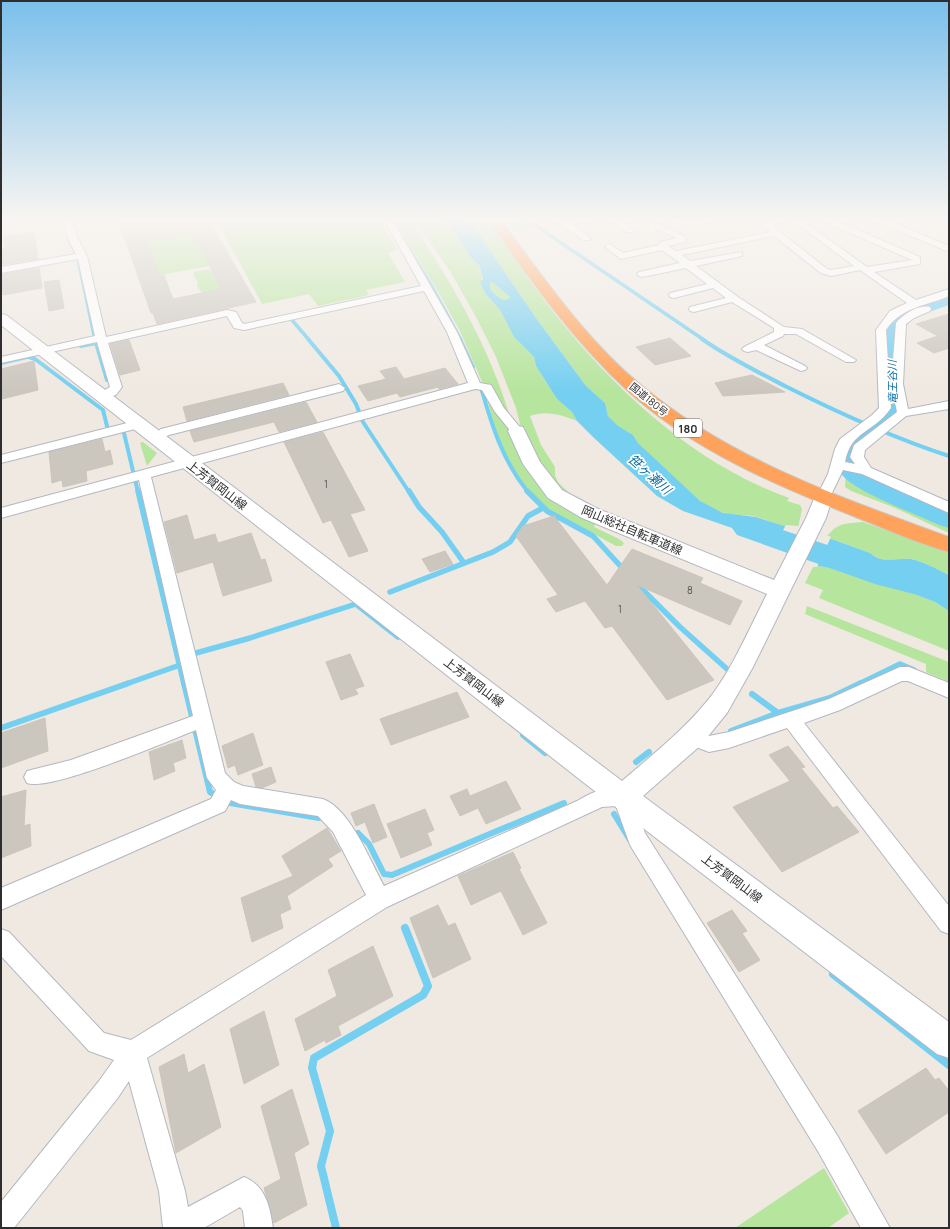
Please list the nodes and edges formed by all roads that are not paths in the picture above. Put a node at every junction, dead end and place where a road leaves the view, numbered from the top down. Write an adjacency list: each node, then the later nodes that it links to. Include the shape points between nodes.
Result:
1 (83, 276): 16 (street)
2 (422, 276): 7 (street)
3 (537, 276): 34 (highway, 国道180号 / 180, via 571,322 623,377 660,409 766,472)
4 (702, 276): 6 (street)
5 (874, 276): 12 (street)
6 (714, 285): 9 (street); 10 (street)
7 (428, 287): 16 (street, via 244,327 238,326 232,314 227,313); 21 (street)
8 (949, 292): 12 (street)
9 (674, 295)
10 (734, 299): 13 (street); 15 (street, via 779,327)
11 (949, 302): 25 (street, via 910,316 901,323 898,333 897,384)
12 (916, 304): 28 (street, via 898,310 887,319 881,330 885,408 882,414 872,421)
13 (694, 309)
14 (1, 318): 17 (main road, 上芳賀岡山線)
15 (779, 330): 19 (street, via 798,331); 20 (street, via 779,334 752,347)
16 (99, 339): 17 (street); 23 (street, via 116,387 112,392)
17 (44, 351): 18 (street); 23 (main road, 上芳賀岡山線)
18 (1, 360)
19 (850, 360)
20 (801, 368)
21 (479, 386): 27 (street); 30 (street)
22 (339, 388): 26 (street, via 165,432)
23 (102, 395): 26 (main road, 上芳賀岡山線)
24 (949, 405): 25 (street)
25 (903, 413): 28 (street, via 884,427)
26 (147, 431): 29 (street); 30 (main road, 上芳賀岡山線)
27 (517, 431): 38 (main road, 岡山総社自転車道線, via 532,464 555,494 589,513)
28 (867, 432): 31 (street, via 846,440 840,450); 32 (street, via 857,457)
29 (1, 459)
30 (188, 463): 33 (street); 45 (main road, 上芳賀岡山線)
31 (841, 465): 32 (street); 34 (street)
32 (863, 470): 35 (street)
33 (138, 476): 36 (street); 41 (street)
34 (824, 496): 37 (highway, 国道180号 / 180); 38 (main road, via 816,518)
35 (949, 508)
36 (1, 513)
37 (949, 545)
38 (779, 589): 42 (main road, via 741,667 718,706)
39 (949, 691): 40 (street, via 909,674 900,674 834,705)
40 (786, 721): 42 (street, via 709,744); 48 (street)
41 (196, 722): 43 (street, via 70,769); 44 (street)
42 (692, 737): 45 (main road)
43 (34, 777)
44 (223, 796): 46 (street); 47 (street, via 240,795 323,808 340,825)
45 (623, 796): 47 (street, via 600,798); 50 (main road, 上芳賀岡山線); 55 (street, via 637,838 828,1144)
46 (1, 899)
47 (379, 899): 51 (street)
48 (949, 922)
49 (1, 940): 51 (street, via 97,1043)
50 (949, 1042)
51 (133, 1053): 52 (street, via 108,1090); 53 (street, via 172,1192)
52 (1, 1223)
53 (177, 1228): 54 (street, via 244,1190 256,1206)
54 (259, 1228)
55 (876, 1228)

